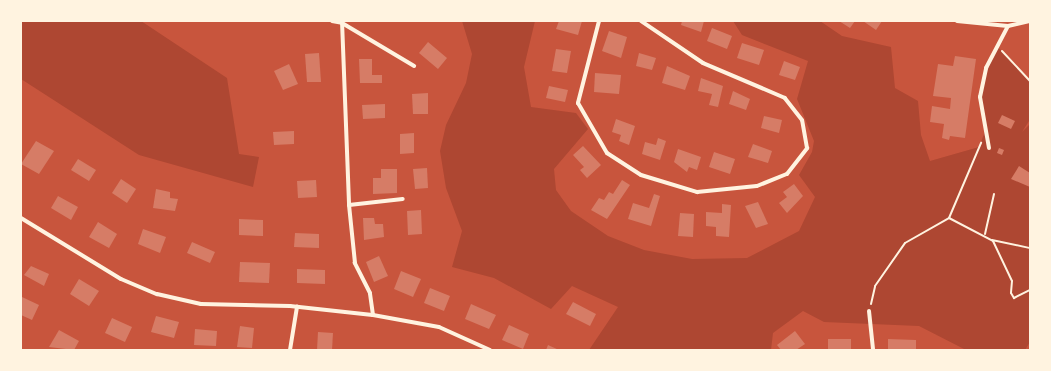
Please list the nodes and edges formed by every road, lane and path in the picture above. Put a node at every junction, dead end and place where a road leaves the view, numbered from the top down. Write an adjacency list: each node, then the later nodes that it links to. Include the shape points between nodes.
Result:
1 (332, 21): 6 (street)
2 (599, 21): 3 (street, via 578,103 607,153 640,176 697,192 757,186 787,174 807,148 802,120 785,98 703,63)
3 (641, 21)
4 (957, 21): 7 (street)
5 (1029, 21): 7 (street)
6 (342, 22): 9 (street); 17 (street)
7 (1008, 26): 8 (street)
8 (998, 46): 10 (path); 13 (street, via 986,68 980,97)
9 (414, 66)
10 (1030, 81)
11 (1030, 107): 12 (path)
12 (1030, 123)
13 (986, 129): 14 (street); 19 (path, via 971,174)
14 (990, 148)
15 (994, 194): 20 (path)
16 (403, 199): 17 (street)
17 (349, 204): 26 (street, via 355,264 370,293)
18 (21, 218): 24 (street, via 121,279 157,294 201,304)
19 (949, 218): 20 (path); 25 (path, via 925,229 891,258 875,286)
20 (985, 235): 21 (path)
21 (992, 240): 22 (path); 23 (path, via 1012,281 1011,293 1014,298)
22 (1030, 248)
23 (1030, 290)
24 (297, 307): 26 (street); 27 (street)
25 (869, 311): 29 (street)
26 (373, 314): 28 (street, via 439,327)
27 (290, 350)
28 (490, 350)
29 (873, 350)

